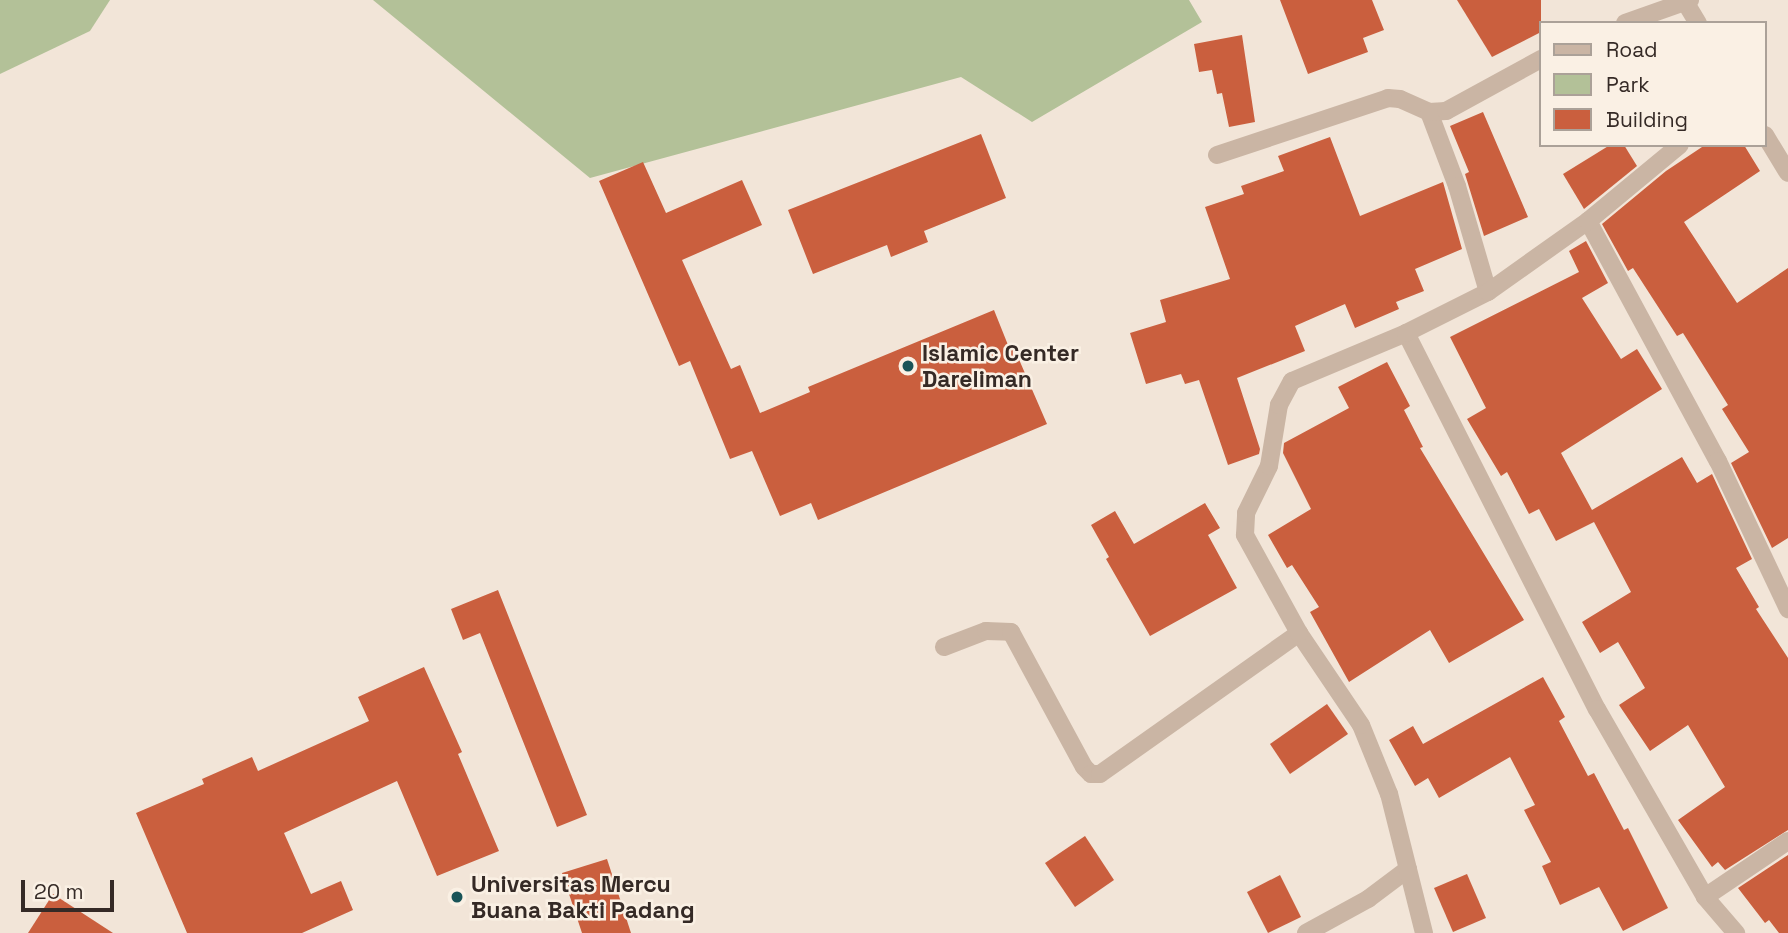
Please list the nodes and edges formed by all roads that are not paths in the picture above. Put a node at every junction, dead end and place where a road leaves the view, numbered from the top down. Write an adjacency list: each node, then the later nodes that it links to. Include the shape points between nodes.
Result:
1 (1687, 1): 2 (street); 3 (street)
2 (1631, 21)
3 (1697, 21)
4 (1540, 60): 5 (street, via 1446,111)
5 (1429, 112): 8 (street, via 1388,98); 11 (street, via 1457,186)
6 (1767, 138): 9 (street)
7 (1678, 147): 10 (street)
8 (1217, 155)
9 (1788, 173)
10 (1588, 221): 11 (street); 13 (street, via 1718,461)
11 (1488, 292): 12 (street)
12 (1406, 333): 14 (street, via 1292,381 1279,405 1269,466 1246,513 1245,535); 18 (street, via 1597,709)
13 (1788, 608)
14 (1299, 633): 15 (street, via 1100,774 1091,774 1084,767 1011,632 986,631); 17 (street, via 1361,726 1389,794)
15 (944, 647)
16 (1788, 841): 18 (street)
17 (1408, 869): 19 (street, via 1368,899); 20 (street)
18 (1705, 897): 21 (street)
19 (1306, 933)
20 (1424, 933)
21 (1736, 933)

